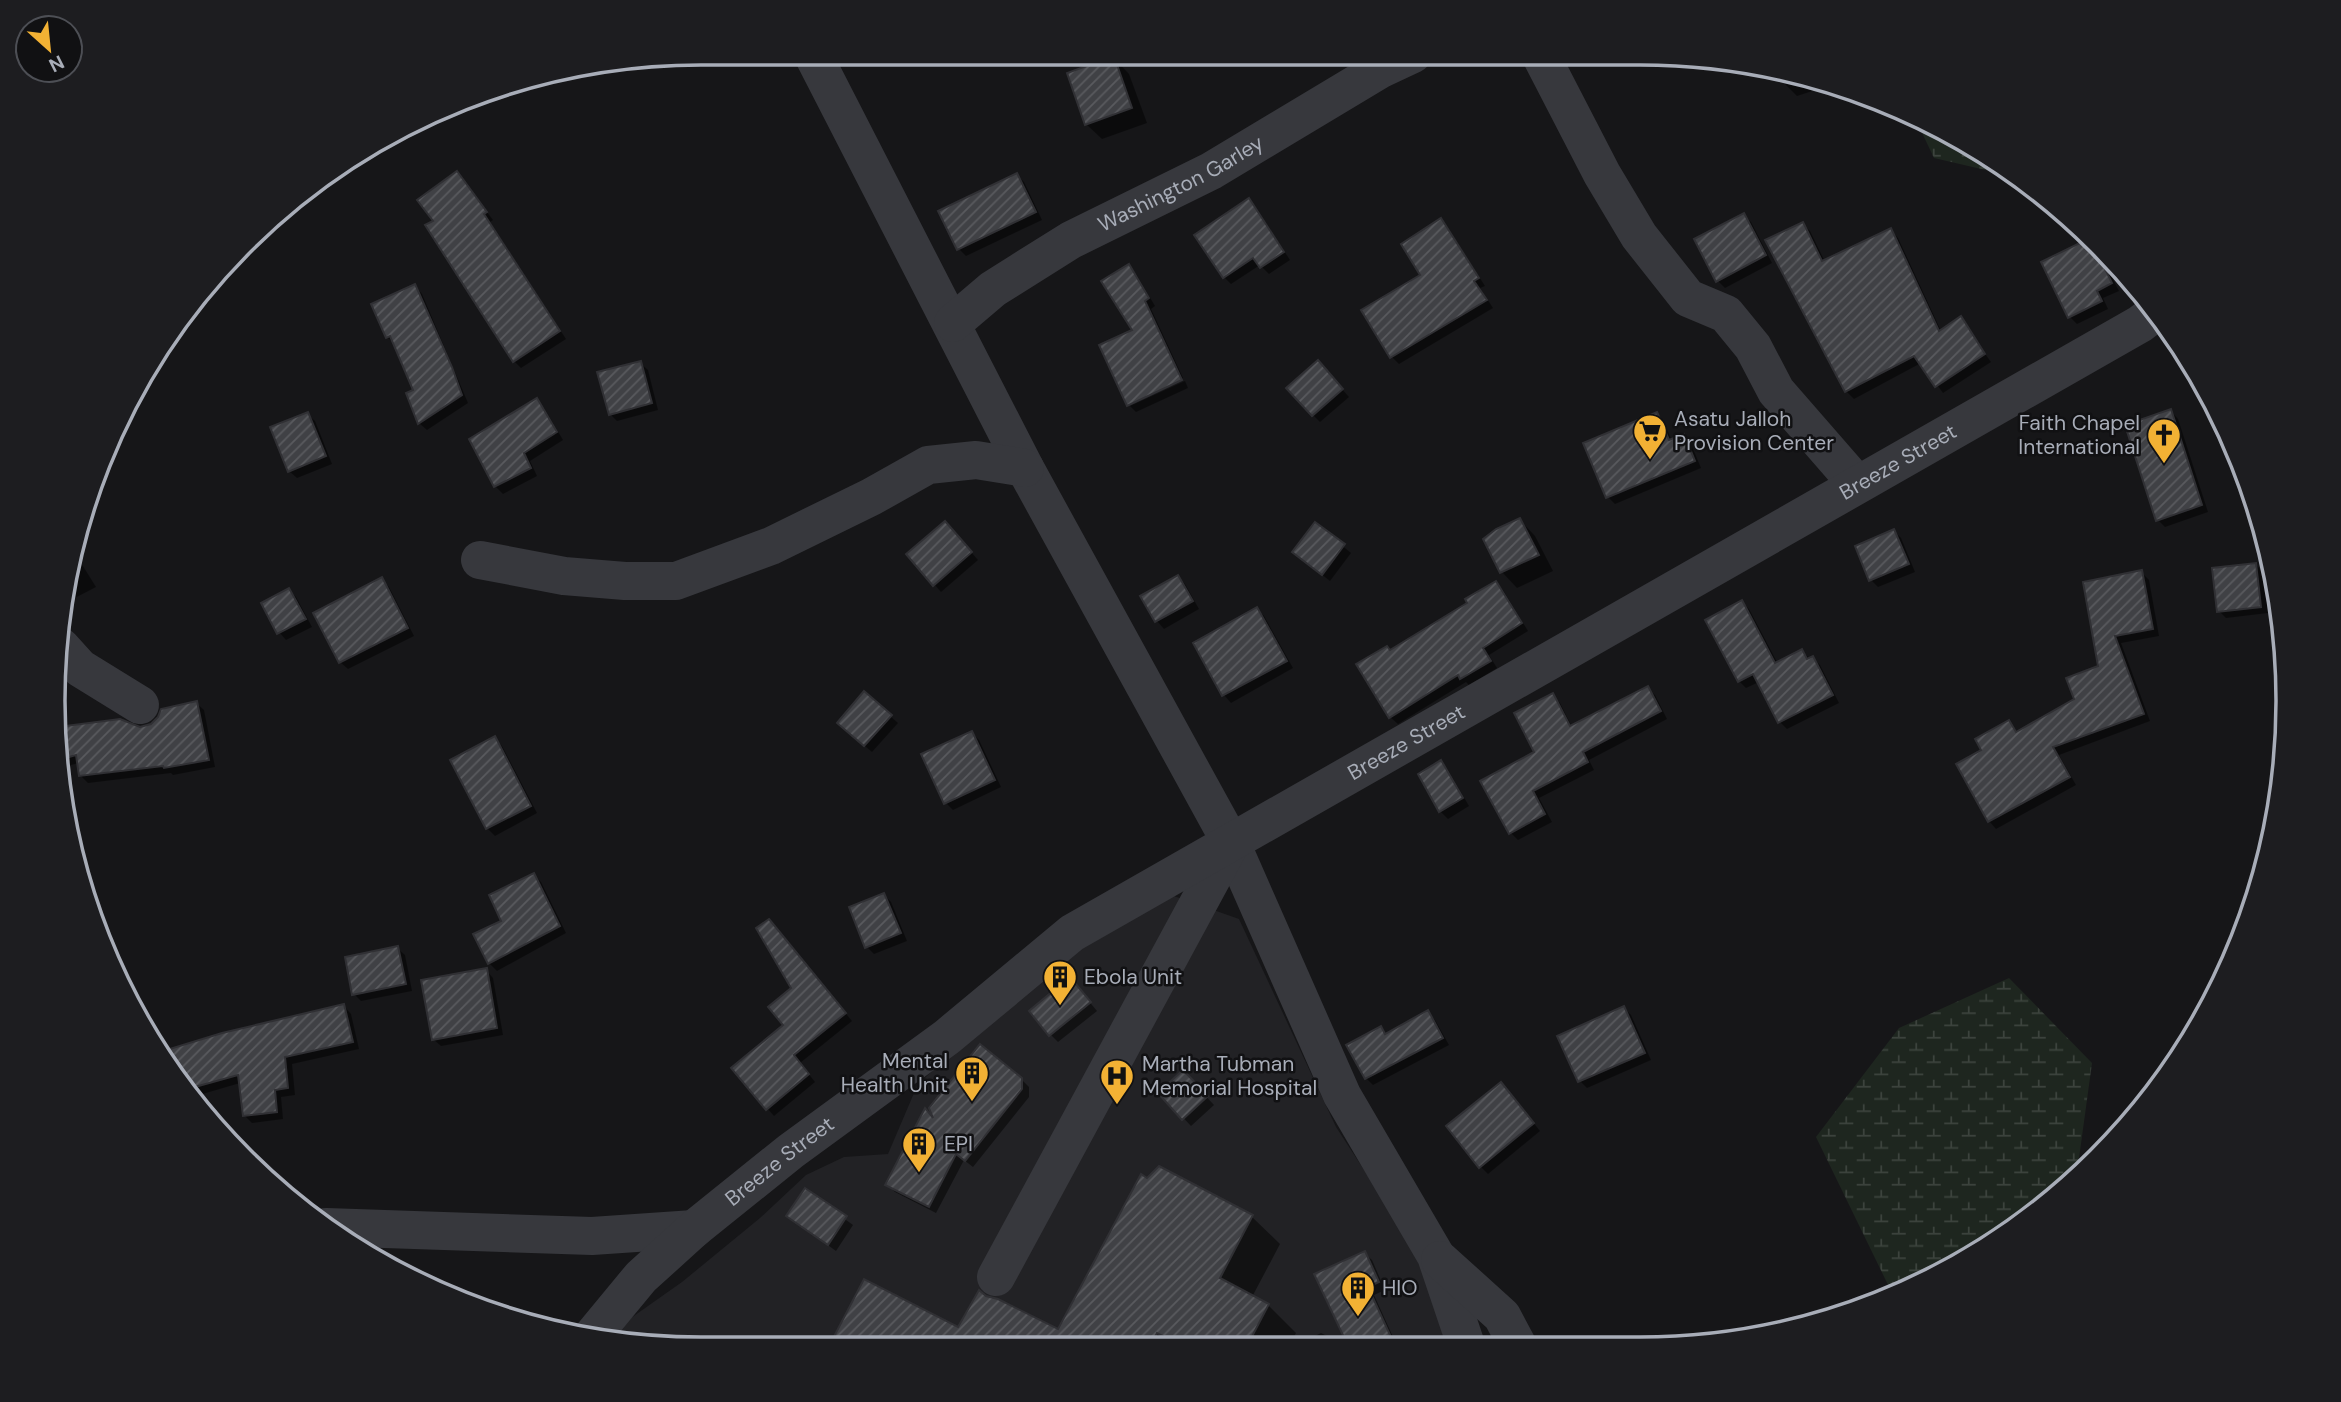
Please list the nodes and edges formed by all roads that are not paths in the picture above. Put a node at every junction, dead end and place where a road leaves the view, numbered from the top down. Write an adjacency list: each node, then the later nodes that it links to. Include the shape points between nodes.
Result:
1 (818, 65): 5 (street)
2 (1390, 65): 5 (street, Washington Garley, via 1211,171 1071,240 993,289)
3 (1546, 65): 7 (street, via 1639,236 1688,298 1726,314 1753,346 1776,391)
4 (2148, 318): 7 (street, Breeze Street)
5 (953, 323): 6 (street)
6 (1025, 468): 8 (street, via 976,460 928,465 771,547 677,581 564,576); 11 (street)
7 (1857, 484): 11 (street, Breeze Street)
8 (480, 560)
9 (67, 653): 10 (street, via 80,668)
10 (140, 705)
11 (1231, 843): 13 (street, Breeze Street, via 1072,933 947,1037); 14 (street, via 1342,1095); 15 (street)
12 (345, 1228): 13 (street, via 592,1236)
13 (694, 1229): 16 (street, Breeze Street, via 641,1277)
14 (1436, 1256): 17 (street); 18 (street, via 1502,1316)
15 (996, 1277)
16 (598, 1329)
17 (1463, 1337)
18 (1513, 1337)

